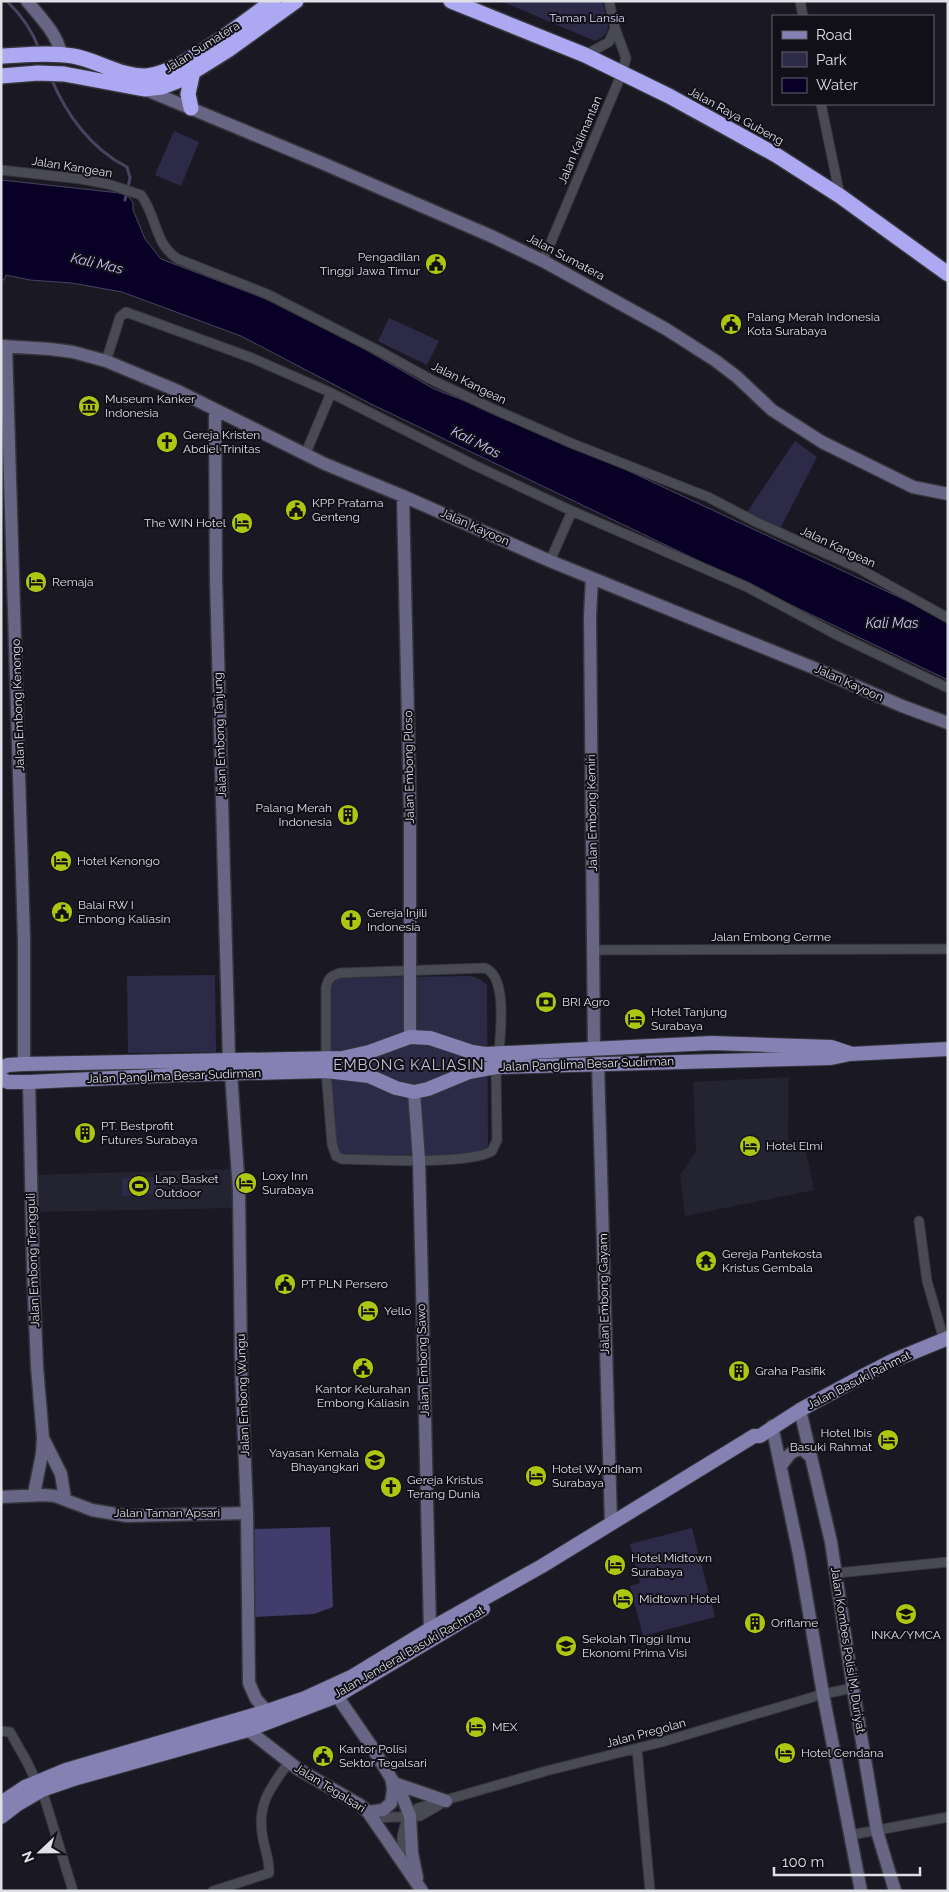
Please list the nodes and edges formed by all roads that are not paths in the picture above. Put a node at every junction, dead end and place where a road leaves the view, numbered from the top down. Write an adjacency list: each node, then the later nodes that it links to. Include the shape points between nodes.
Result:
1 (27, 1): 11 (street, via 57,40)
2 (273, 1): 11 (highway, Jalan Sumatera, via 181,64 156,74 137,76 76,56)
3 (296, 1): 14 (highway, Jalan Sumatera)
4 (451, 1): 9 (highway)
5 (482, 1): 9 (highway)
6 (609, 1): 10 (street, Jalan Kalimantan)
7 (800, 1): 8 (street)
8 (803, 15)
9 (490, 17): 12 (highway, Jalan Raya Gubeng)
10 (615, 28): 12 (street, via 608,42); 15 (street, Jalan Kalimantan, via 626,58)
11 (56, 54): 13 (highway, Jalan Sumatera)
12 (584, 55): 15 (highway, Jalan Raya Gubeng)
13 (1, 56)
14 (193, 71): 17 (highway, Jalan Sumatera, via 170,85); 19 (highway, via 188,94)
15 (622, 73): 21 (highway, Jalan Raya Gubeng, via 776,155); 22 (street, Jalan Kalimantan)
16 (1, 76): 17 (highway, Jalan Sumatera, via 64,74)
17 (144, 89): 19 (street, Jalan Sumatera)
18 (821, 105): 21 (street)
19 (190, 108): 22 (street, Jalan Sumatera)
20 (1, 170): 34 (street, Jalan Kangean, via 81,179 141,195 162,244 178,259 267,294 489,407 708,497 858,568)
21 (840, 196): 23 (highway, Jalan Raya Gubeng)
22 (543, 261): 29 (street, Jalan Sumatera, via 666,329 716,361 737,376 772,410 822,442 913,487)
23 (948, 274)
24 (4, 346): 25 (street, Jalan Kayoon, via 73,352); 45 (street, Jalan Embong Kenongo, via 24,940)
25 (106, 361): 26 (street, via 120,317 124,312 130,312 252,358); 27 (street, Jalan Kayoon, via 178,391)
26 (331, 393): 28 (street); 31 (street)
27 (215, 411): 28 (street, Jalan Kayoon); 48 (street, Jalan Embong Tanjung, via 216,579)
28 (305, 454): 30 (street, Jalan Kayoon)
29 (948, 494)
30 (403, 496): 32 (street, Jalan Kayoon); 39 (street, Jalan Embong Ploso)
31 (572, 511): 32 (street); 35 (street, via 746,587)
32 (550, 561): 33 (street, Jalan Kayoon)
33 (592, 578): 36 (street, Jalan Kayoon); 38 (street, Jalan Embong Kemiri)
34 (948, 618)
35 (948, 688)
36 (948, 723)
37 (948, 949): 38 (street, Jalan Embong Cerme)
38 (594, 950): 41 (street, Jalan Embong Kemiri)
39 (411, 972): 40 (street, Jalan Embong Ploso); 44 (street, via 491,970 500,994); 47 (street, via 340,973 327,980)
40 (410, 1037): 44 (main road, Jalan Panglima Besar Sudirman, via 430,1038); 47 (main road, Jalan Panglima Besar Sudirman)
41 (594, 1049): 43 (main road, Jalan Panglima Besar Sudirman, via 734,1044 831,1047); 44 (main road, Jalan Panglima Besar Sudirman)
42 (948, 1049): 43 (main road, Jalan Panglima Besar Sudirman)
43 (850, 1054): 46 (main road, Jalan Panglima Besar Sudirman, via 831,1058)
44 (498, 1060): 46 (main road, Jalan Panglima Besar Sudirman); 52 (main road, Jalan Panglima Besar Sudirman, via 428,1090); 53 (street, via 498,1140 492,1151 479,1157)
45 (24, 1064): 48 (main road, Jalan Panglima Besar Sudirman); 49 (main road, Jalan Panglima Besar Sudirman)
46 (598, 1064): 66 (street, Jalan Embong Gayam)
47 (326, 1065): 48 (main road, Jalan Panglima Besar Sudirman); 52 (main road, Jalan Panglima Besar Sudirman); 53 (street, via 332,1144 336,1156 342,1159)
48 (230, 1066): 51 (main road, Jalan Panglima Besar Sudirman); 65 (street, Jalan Embong Wungu, via 239,1191)
49 (1, 1068)
50 (1, 1079): 51 (main road, Jalan Panglima Besar Sudirman)
51 (28, 1082): 59 (street, Jalan Embong Trengguli, via 38,1392)
52 (414, 1092): 53 (street, Jalan Embong Sawo)
53 (419, 1160): 69 (street, Jalan Embong Sawo)
54 (919, 1221): 55 (street, via 927,1281)
55 (946, 1339): 56 (main road, Jalan Basuki Rahmat, via 892,1361)
56 (800, 1410): 57 (main road, Jalan Basuki Rahmat); 60 (street, Jalan Kombes Polisi M. Duriyat)
57 (772, 1426): 58 (main road, Jalan Jenderal Basuki Rachmat); 61 (street)
58 (760, 1436): 66 (main road, Jalan Jenderal Basuki Rachmat, via 754,1436); 72 (main road, Jalan Jenderal Basuki Rachmat, via 562,1562)
59 (43, 1438): 62 (street, Jalan Embong Trengguli); 64 (street, Jalan Embong Trengguli, via 61,1474)
60 (810, 1456): 61 (street, via 803,1450 795,1450); 68 (street, Jalan Kombes Polisi M. Duriyat)
61 (781, 1466): 71 (street)
62 (34, 1494): 63 (street, Jalan Taman Apsari); 64 (street, Jalan Taman Apsari)
63 (1, 1497)
64 (65, 1500): 65 (street, Jalan Taman Apsari, via 92,1510 127,1516)
65 (247, 1513): 73 (street, Jalan Embong Wungu, via 249,1683 256,1699)
66 (612, 1523): 69 (main road, Jalan Jenderal Basuki Rachmat)
67 (948, 1562): 68 (street)
68 (837, 1573): 70 (street, Jalan Kombes Polisi M. Duriyat)
69 (430, 1629): 73 (main road, Jalan Jenderal Basuki Rachmat, via 353,1676)
70 (852, 1688): 71 (street, Jalan Pregolan); 86 (street, Jalan Kombes Polisi M. Duriyat)
71 (823, 1694): 76 (street, Jalan Pregolan); 87 (street)
72 (337, 1696): 74 (main road, Jalan Jenderal Basuki Rachmat); 78 (street)
73 (267, 1711): 79 (main road, Jalan Jenderal Basuki Rachmat, via 85,1763)
74 (248, 1730): 77 (street, Jalan Tegalsari); 79 (main road, Jalan Jenderal Basuki Rachmat)
75 (1, 1731): 79 (street, via 10,1732)
76 (637, 1749): 80 (street, Jalan Pregolan); 91 (street)
77 (289, 1762): 82 (street, Jalan Tegalsari); 90 (street, via 272,1785 261,1811 269,1873)
78 (393, 1780): 80 (street); 82 (street, via 391,1803); 83 (street)
79 (39, 1786): 81 (main road, Jalan Jenderal Basuki Rachmat, via 17,1791); 84 (main road, Jalan Jenderal Basuki Rachmat); 89 (street)
80 (446, 1801): 83 (street, Jalan Pregolan, via 418,1808)
81 (1, 1803)
82 (371, 1815): 83 (street, Jalan Pregolan); 88 (street, Jalan Tegalsari)
83 (415, 1816): 88 (street, via 411,1831 412,1853); 88 (street, via 403,1830 401,1845 403,1856)
84 (1, 1817)
85 (948, 1817): 86 (street)
86 (877, 1831): 87 (street); 93 (street, Jalan Kombes Polisi M. Duriyat)
87 (851, 1835): 92 (street)
88 (420, 1887)
89 (73, 1891)
90 (213, 1891)
91 (650, 1891)
92 (861, 1891)
93 (895, 1891)

